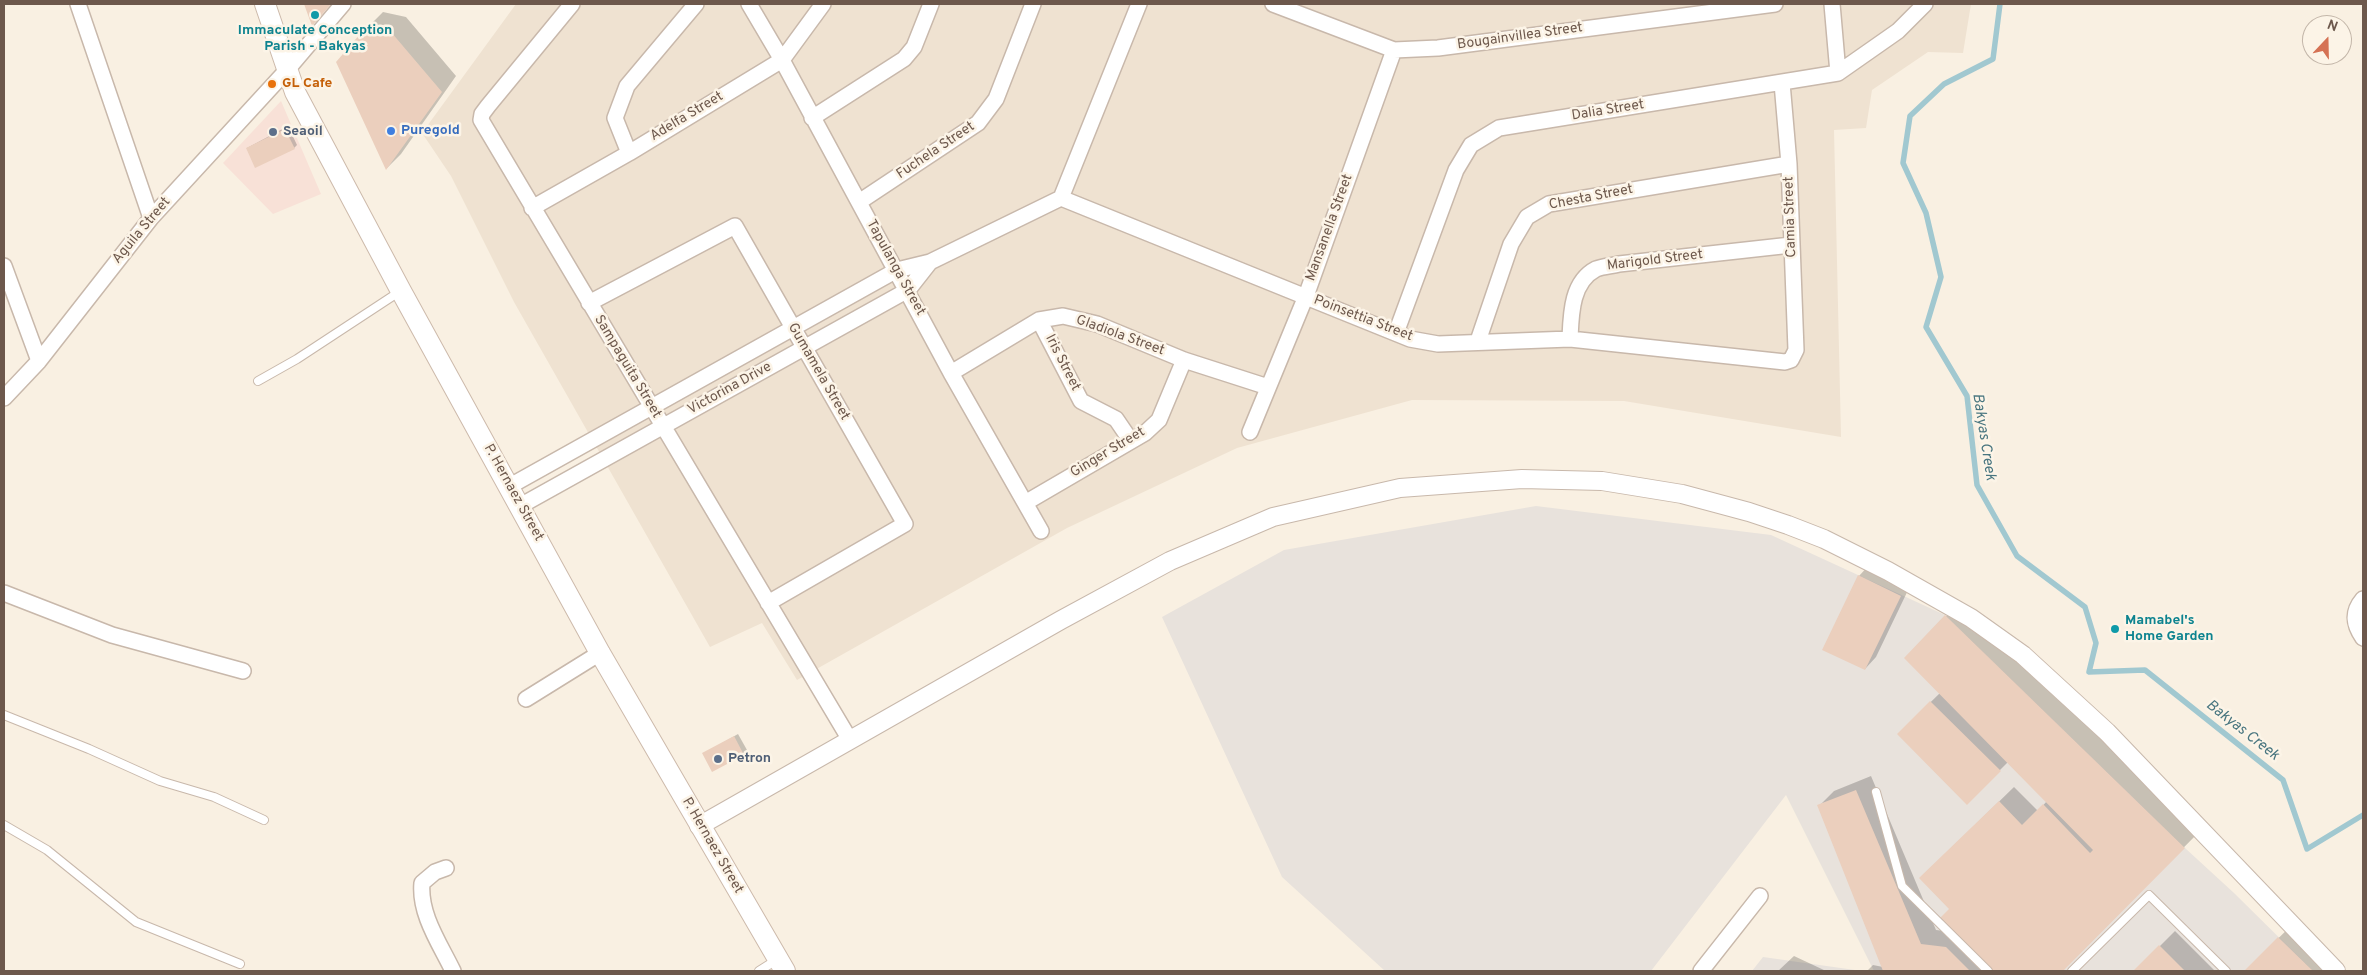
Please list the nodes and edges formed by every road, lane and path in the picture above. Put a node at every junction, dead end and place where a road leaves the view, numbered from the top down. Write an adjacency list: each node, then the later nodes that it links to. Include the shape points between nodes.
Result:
1 (78, 4): 26 (street)
2 (265, 4): 17 (main road, P. Hernaez Street)
3 (343, 4): 17 (street, Aguila Street)
4 (572, 4): 25 (street, Sampaguita Street, via 482,114 481,120)
5 (696, 4): 21 (street, via 627,86 615,118)
6 (749, 4): 16 (street, Tapulanga Street)
7 (823, 4): 16 (street, Adelfa Street)
8 (931, 4): 20 (street, via 914,47 904,59)
9 (1033, 4): 24 (street, Fuchela Street, via 996,100 978,123)
10 (1140, 4): 23 (street)
11 (1273, 4): 15 (street, Bougainvillea Street)
12 (1775, 4): 15 (street, Bougainvillea Street, via 1438,48)
13 (1832, 4): 18 (street)
14 (1925, 4): 18 (street, Dalia Street, via 1898,31)
15 (1394, 50): 33 (street, Mansanella Street)
16 (782, 60): 20 (street, Tapulanga Street); 21 (street, Adelfa Street)
17 (288, 70): 26 (street, Aguila Street); 32 (main road, P. Hernaez Street, via 295,92)
18 (1838, 73): 19 (street, Dalia Street)
19 (1782, 84): 22 (street, Camia Street); 37 (street, Dalia Street, via 1499,128 1471,145 1456,170)
20 (812, 118): 24 (street, Tapulanga Street)
21 (629, 153): 25 (street, Adelfa Street)
22 (1789, 164): 27 (street, Camia Street); 39 (street, Chesta Street, via 1548,204 1527,217 1511,244)
23 (1061, 198): 28 (street, Victorina Drive); 33 (street, Poinsettia Street)
24 (859, 202): 30 (street, Tapulanga Street)
25 (532, 208): 34 (street, Sampaguita Street)
26 (151, 218): 43 (street, Aguila Street)
27 (1791, 245): 38 (street, Marigold Street, via 1597,269 1582,281 1572,308); 41 (street, Camia Street)
28 (930, 262): 30 (street, Victorina Drive); 31 (street, Victorina Drive)
29 (4, 266): 43 (street)
30 (897, 270): 31 (street, Tapulanga Street); 36 (street, Victorina Drive)
31 (908, 290): 40 (street, Victorina Drive); 44 (street, Tapulanga Street)
32 (401, 291): 45 (lane); 52 (main road, P. Hernaez Street)
33 (1306, 296): 37 (street, Poinsettia Street); 46 (street, Mansanella Street)
34 (589, 303): 36 (street, Gumamela Street, via 735,226); 48 (street, Sampaguita Street)
35 (1040, 320): 42 (street, Gladiola Street, via 1063,316 1097,324); 44 (street, Gladiola Street); 51 (street, Iris Street, via 1081,402 1116,419)
36 (793, 328): 40 (street, Gumamela Street); 48 (street, Victorina Drive)
37 (1396, 333): 39 (street, Poinsettia Street, via 1438,344)
38 (1570, 339): 39 (street, Poinsettia Street); 41 (street, Poinsettia Street, via 1785,362 1792,360)
39 (1478, 341)
40 (804, 348): 49 (street, Victorina Drive); 58 (street, Gumamela Street, via 905,524)
41 (1796, 350)
42 (1184, 360): 46 (street, Gladiola Street); 51 (street, Ginger Street, via 1159,420)
43 (39, 361): 47 (street, Aguila Street)
44 (951, 373): 53 (street, Tapulanga Street)
45 (258, 382)
46 (1268, 387): 50 (street, Mansanella Street)
47 (4, 398)
48 (651, 407): 49 (street, Sampaguita Street); 52 (street, Victorina Drive)
49 (663, 426): 54 (street, Victorina Drive); 58 (street, Sampaguita Street)
50 (1250, 432)
51 (1130, 441): 53 (street, Ginger Street)
52 (510, 486): 54 (main road, P. Hernaez Street)
53 (1025, 503): 55 (street, Tapulanga Street)
54 (520, 506): 60 (main road, P. Hernaez Street)
55 (1041, 531)
56 (4, 593): 61 (street, via 112,635)
57 (2363, 599): 59 (street, via 2355,614 2354,625)
58 (768, 602): 64 (street, Sampaguita Street)
59 (2363, 638)
60 (600, 653): 62 (street); 68 (main road, P. Hernaez Street)
61 (244, 671)
62 (526, 699)
63 (4, 715): 66 (lane, via 160,782 214,798)
64 (850, 740): 68 (street); 79 (street, via 1170,561 1273,517 1400,488 1522,479 1629,485 1682,494 1788,525 1888,571 1971,618 2023,655 2107,732)
65 (1876, 792): 76 (lane, via 1902,886)
66 (264, 820)
67 (4, 825): 71 (lane, via 47,850 136,922)
68 (699, 826): 72 (main road, P. Hernaez Street)
69 (446, 868): 73 (street, via 422,883 421,895 429,923)
70 (1760, 896): 75 (street)
71 (240, 964)
72 (781, 965): 74 (lane)
73 (454, 971)
74 (759, 971)
75 (1701, 971)
76 (1988, 971)
77 (2072, 971): 78 (lane, via 2150,895)
78 (2226, 971)
79 (2336, 971)

